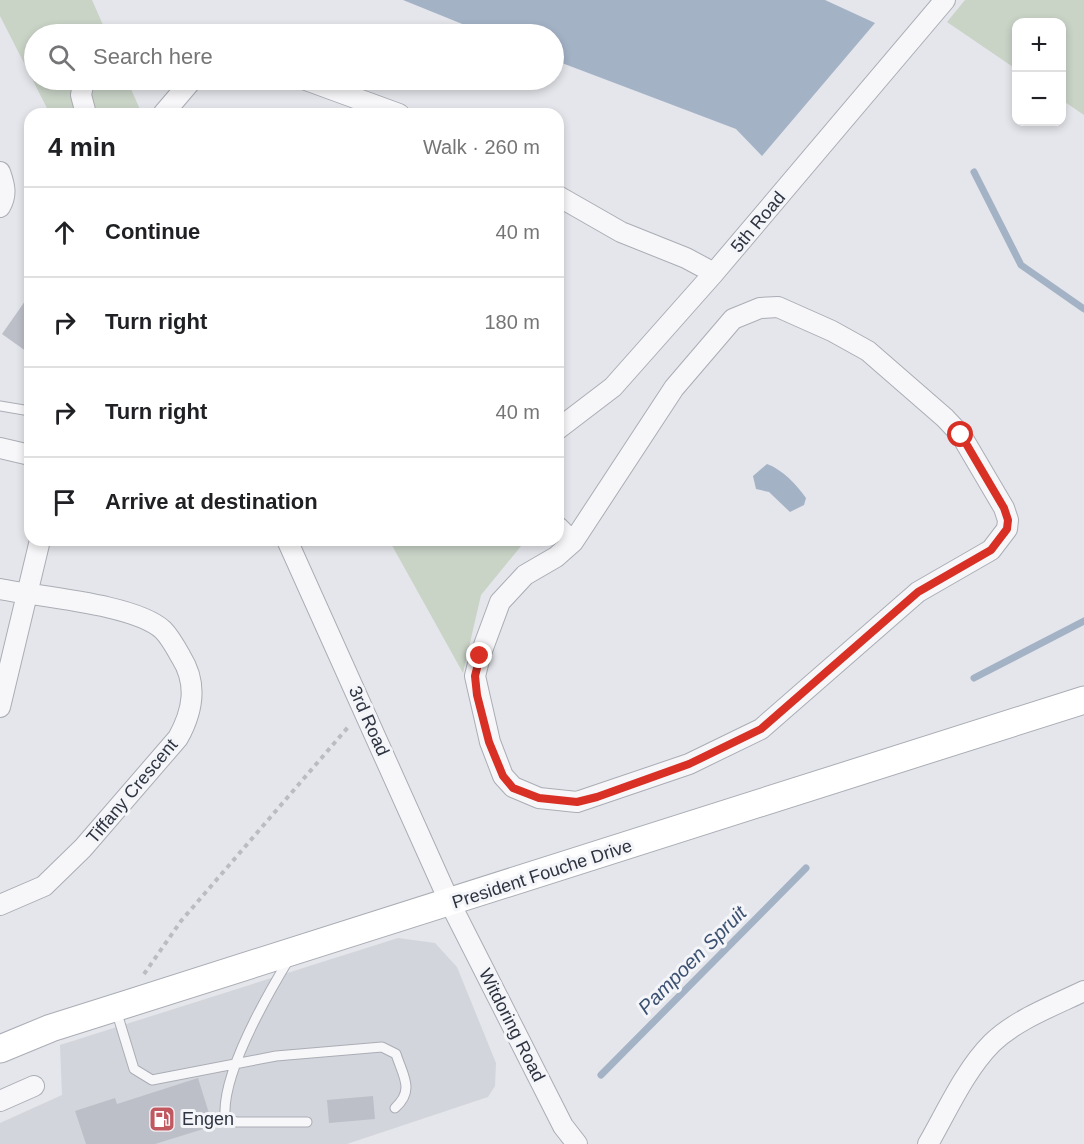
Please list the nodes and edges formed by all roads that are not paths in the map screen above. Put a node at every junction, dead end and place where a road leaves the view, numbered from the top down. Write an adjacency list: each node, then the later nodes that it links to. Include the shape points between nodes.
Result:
1 (945, 0): 11 (street, 5th Road)
2 (82, 90): 5 (street)
3 (183, 90): 6 (street)
4 (333, 90): 7 (street)
5 (84, 108)
6 (168, 108)
7 (383, 108)
8 (0, 172): 10 (street, via 5,191)
9 (564, 199): 11 (street, via 621,232)
10 (0, 207)
11 (714, 273): 14 (street, 5th Road, via 613,387)
12 (0, 406): 13 (lane)
13 (24, 410)
14 (564, 424)
15 (0, 448): 16 (street)
16 (24, 454)
17 (564, 533): 18 (street)
18 (573, 542): 18 (street, via 525,575 506,594 475,676 489,742 503,776 513,788 539,798 577,802 689,764 761,729 918,592 991,550 1002,538 1008,520 961,435 868,351 778,307 760,308 733,319 674,388)
19 (39, 546): 22 (street)
20 (290, 546): 25 (street, 3rd Road)
21 (0, 589): 22 (street, Tiffany Crescent)
22 (28, 595): 24 (street); 26 (street, Tiffany Crescent, via 99,606 140,617 162,630 189,669 192,705 178,738 83,848 44,886)
23 (1084, 700): 25 (street, President Fouche Drive)
24 (0, 707)
25 (450, 903): 27 (street, President Fouche Drive); 36 (street, Witdoring Road, via 563,1126)
26 (0, 905)
27 (293, 952): 29 (street, President Fouche Drive); 31 (lane, via 262,1004)
28 (1084, 992): 37 (street, via 1016,1025 992,1043)
29 (121, 1006): 30 (street, President Fouche Drive); 31 (lane, via 134,1069 142,1076 152,1080)
30 (0, 1049)
31 (237, 1062): 34 (lane, via 382,1047 396,1054 408,1088); 35 (lane, via 224,1111 226,1119)
32 (34, 1086): 33 (street)
33 (0, 1101)
34 (395, 1108)
35 (307, 1122)
36 (577, 1144)
37 (928, 1144)

